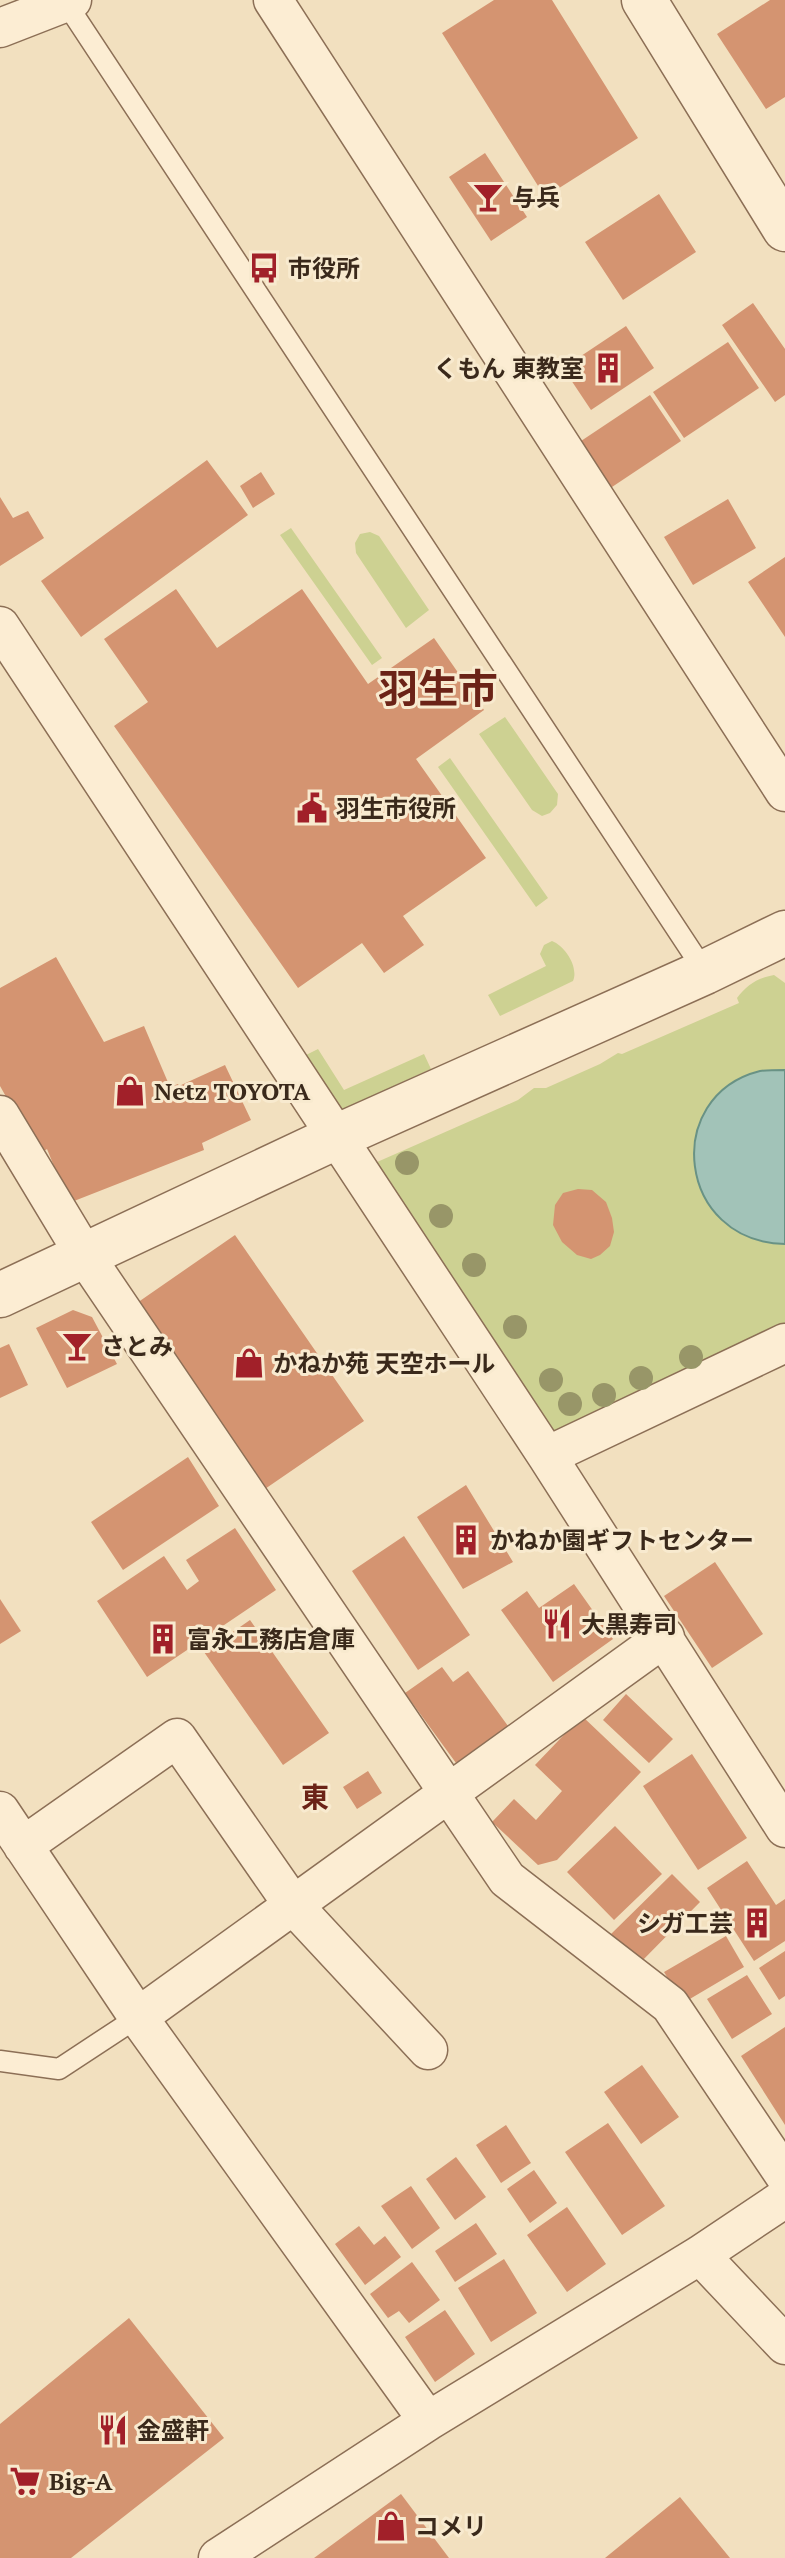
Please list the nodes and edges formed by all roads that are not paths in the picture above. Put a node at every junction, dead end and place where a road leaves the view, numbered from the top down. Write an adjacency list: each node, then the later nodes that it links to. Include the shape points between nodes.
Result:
1 (273, 0): 7 (street)
2 (644, 0): 5 (street)
3 (69, 1): 4 (street); 9 (lane)
4 (0, 28)
5 (785, 229)
6 (0, 626): 11 (street)
7 (785, 792)
8 (785, 933): 9 (street)
9 (705, 972): 11 (street)
10 (0, 1115): 12 (street)
11 (336, 1137): 12 (street); 15 (street)
12 (85, 1256): 13 (street); 17 (street)
13 (0, 1295)
14 (785, 1343): 15 (street)
15 (547, 1456): 16 (street)
16 (665, 1637): 17 (street); 19 (street)
17 (448, 1794): 21 (street); 25 (street, via 507,1879 670,2005)
18 (0, 1811): 20 (street)
19 (785, 1828)
20 (23, 1846): 21 (street, via 177,1738); 22 (street)
21 (293, 1905): 22 (street); 23 (street)
22 (138, 2017): 24 (lane, via 59,2069); 29 (street)
23 (428, 2050)
24 (0, 2061)
25 (785, 2176)
26 (785, 2198): 27 (street)
27 (700, 2255): 28 (street); 29 (street)
28 (785, 2345)
29 (428, 2421): 30 (street)
30 (218, 2558)

